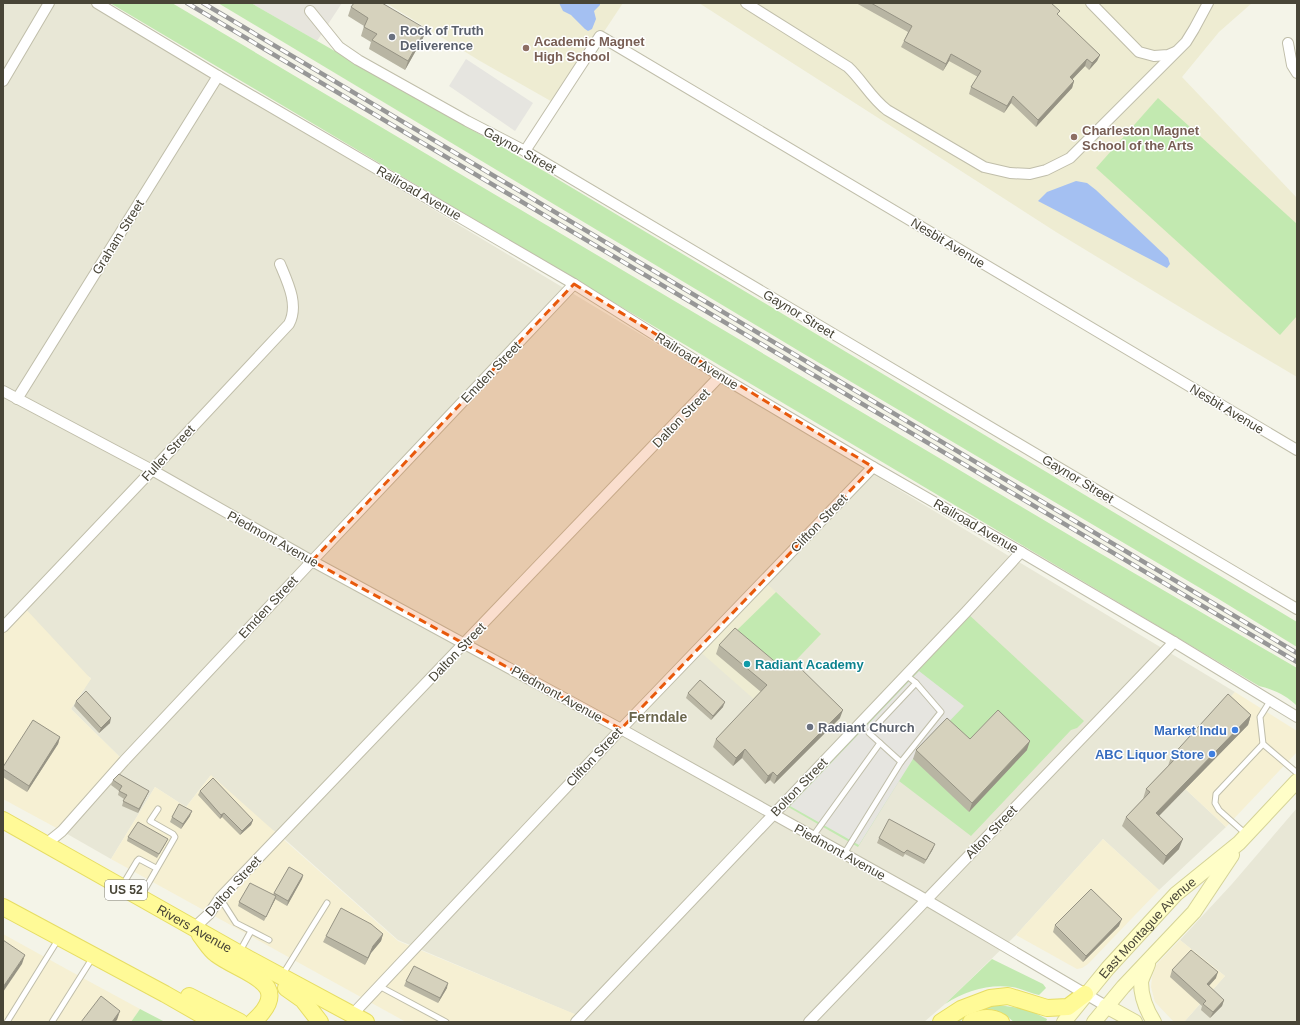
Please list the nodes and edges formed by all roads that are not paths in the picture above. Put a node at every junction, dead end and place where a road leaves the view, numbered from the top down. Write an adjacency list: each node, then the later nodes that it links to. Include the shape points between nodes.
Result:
1 (49, 3): 11 (street)
2 (97, 3): 10 (street, Railroad Avenue)
3 (746, 3): 8 (street, via 848,67 886,110 984,167 1010,173 1030,174 1046,170 1070,158)
4 (1091, 3): 8 (street, via 1139,52 1154,56)
5 (1208, 3): 8 (street, via 1194,30)
6 (310, 11): 12 (street, Gaynor Street, via 339,47 358,60)
7 (1288, 43): 9 (street, via 1292,65)
8 (1177, 51)
9 (1297, 73)
10 (218, 76): 14 (street, Railroad Avenue); 17 (street, Graham Street)
11 (3, 81)
12 (525, 151): 18 (street, Nesbit Avenue, via 600,36); 23 (street, Gaynor Street)
13 (280, 264): 20 (street, Fuller Street, via 292,292 293,316 289,324)
14 (574, 284): 15 (street, Railroad Avenue); 22 (street, Emden Street)
15 (720, 376): 19 (street, Railroad Avenue); 26 (street, Dalton Street)
16 (3, 391): 17 (street, Piedmont Avenue)
17 (17, 399): 20 (street, Piedmont Avenue)
18 (1297, 450)
19 (873, 467): 21 (street, Railroad Avenue); 31 (street, Clifton Street)
20 (152, 470): 22 (street, Piedmont Avenue); 24 (street, Fuller Street)
21 (1021, 552): 25 (street, Railroad Avenue); 27 (street, Bolton Street)
22 (312, 561): 26 (street, Piedmont Avenue); 42 (street, Emden Street, via 124,761 62,831)
23 (1297, 609)
24 (3, 627)
25 (1174, 642): 29 (street, Railroad Avenue); 48 (street, Alton Street)
26 (465, 644): 31 (street, Piedmont Avenue); 47 (street, Dalton Street)
27 (906, 674): 28 (lane); 38 (street, Bolton Street)
28 (916, 683): 32 (lane, via 869,733); 34 (lane, via 941,712)
29 (1270, 701): 30 (street, Railroad Avenue); 33 (lane, via 1260,717)
30 (1297, 717)
31 (621, 729): 38 (street, Piedmont Avenue); 59 (street, Clifton Street)
32 (880, 742): 34 (lane); 40 (lane)
33 (1263, 744): 35 (lane); 41 (lane, via 1216,794 1215,803 1219,810)
34 (901, 762): 43 (lane)
35 (1297, 773)
36 (1297, 781): 41 (main road, East Montague Avenue)
37 (158, 809): 44 (lane, via 150,821 175,837)
38 (773, 814): 40 (street, Piedmont Avenue); 71 (street, Bolton Street)
39 (3, 820): 42 (main road, Rivers Avenue / US 52)
40 (813, 836): 43 (street, Piedmont Avenue)
41 (1243, 839): 57 (main road, East Montague Avenue, via 1194,912); 61 (main road, East Montague Avenue, via 1176,894)
42 (46, 844): 45 (main road, Rivers Avenue / US 52)
43 (844, 854): 48 (street, Piedmont Avenue)
44 (156, 868): 45 (lane, via 139,859); 46 (lane)
45 (121, 887): 46 (main road, Rivers Avenue / US 52)
46 (140, 897): 51 (main road, Rivers Avenue / US 52)
47 (220, 898): 51 (street, Dalton Street, via 209,914); 52 (lane, via 236,923)
48 (926, 900): 61 (street, Piedmont Avenue); 72 (street, Alton Street)
49 (327, 903): 58 (lane)
50 (3, 907): 53 (main road)
51 (194, 928): 56 (main road, Rivers Avenue / US 52); 68 (main road, via 215,954 264,982 270,991 266,1008)
52 (251, 931): 54 (lane); 56 (lane)
53 (59, 937): 55 (main road); 64 (lane)
54 (269, 940)
55 (94, 956): 60 (main road); 65 (lane)
56 (244, 957): 58 (main road, Rivers Avenue / US 52); 69 (main road, via 303,1000)
57 (1149, 960): 62 (main road, East Montague Avenue); 79 (main road, via 1141,981 1143,996)
58 (281, 976): 63 (main road, Rivers Avenue / US 52)
59 (379, 986): 63 (street, Clifton Street); 70 (lane)
60 (165, 994): 66 (main road); 67 (main road, via 184,993)
61 (1085, 994): 62 (street, Piedmont Avenue); 73 (main road, via 1068,1007 1048,1008 1008,996 990,998 961,1009); 76 (main road, East Montague Avenue)
62 (1106, 1006): 77 (main road, East Montague Avenue); 78 (main road)
63 (359, 1018)
64 (7, 1022)
65 (52, 1022)
66 (214, 1022)
67 (240, 1022)
68 (253, 1022)
69 (320, 1022)
70 (446, 1022)
71 (576, 1022)
72 (809, 1022)
73 (941, 1022)
74 (971, 1022): 75 (main road, via 984,1018)
75 (1001, 1022)
76 (1064, 1022)
77 (1094, 1022)
78 (1135, 1022)
79 (1154, 1022)

